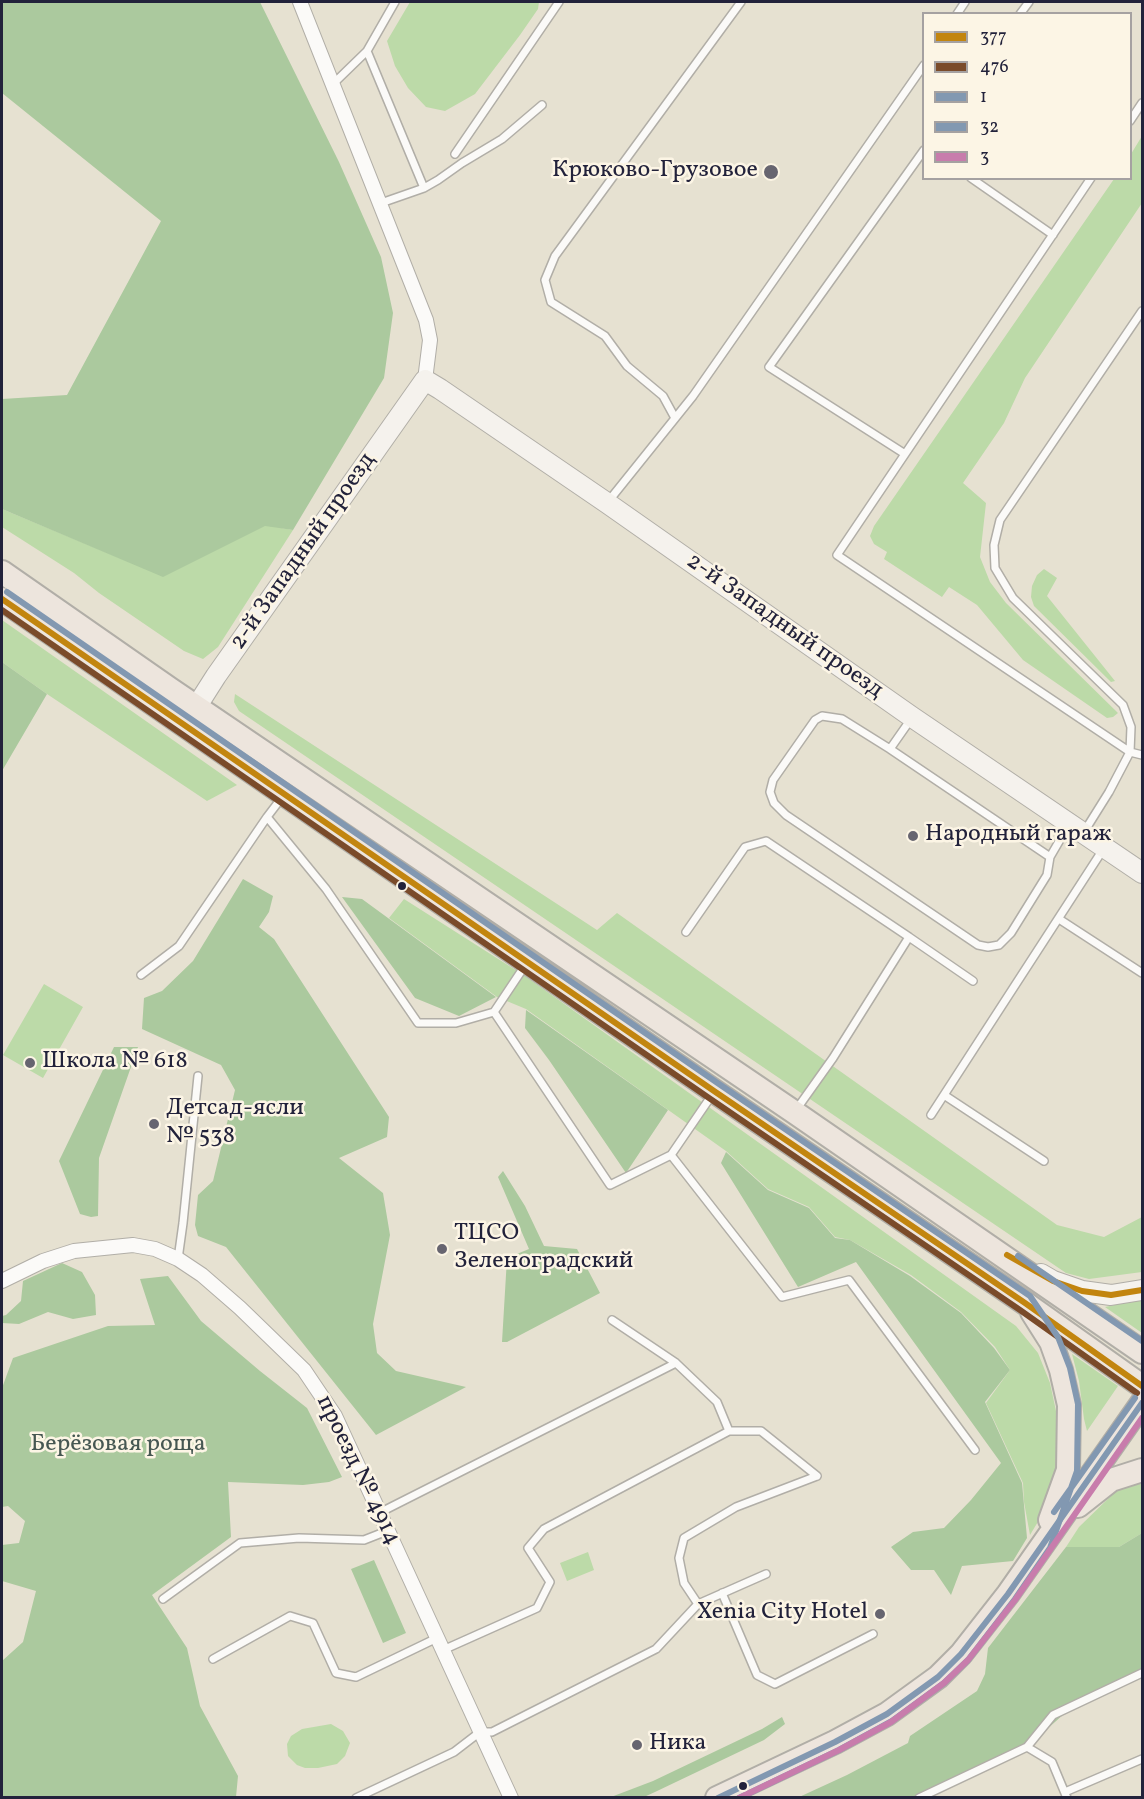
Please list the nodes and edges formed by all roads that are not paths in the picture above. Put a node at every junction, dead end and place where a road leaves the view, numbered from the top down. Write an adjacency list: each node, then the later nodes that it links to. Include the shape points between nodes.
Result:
1 (300, 2): 7 (street, 2-й Западный проезд)
2 (394, 2): 5 (lane)
3 (559, 2): 12 (lane)
4 (741, 2): 20 (lane, via 555,256 545,280 550,302 605,336 627,366 663,396)
5 (367, 51): 7 (lane); 15 (lane)
6 (922, 68): 20 (lane)
7 (333, 84): 16 (street, 2-й Западный проезд)
8 (1143, 103): 10 (lane)
9 (542, 105): 15 (lane, via 502,140)
10 (1132, 120)
11 (922, 153): 21 (lane, via 770,367)
12 (455, 154)
13 (974, 180): 17 (lane)
14 (1091, 180): 17 (lane)
15 (424, 188): 16 (lane)
16 (381, 203): 19 (street, 2-й Западный проезд, via 426,320 430,340)
17 (1053, 235): 21 (lane)
18 (1143, 311): 28 (lane, via 1000,520 994,545 995,568 1013,598 1123,705 1131,727)
19 (425, 380): 22 (street, 2-й Западный проезд); 25 (street, 2-й Западный проезд)
20 (675, 418): 22 (lane)
21 (905, 454): 28 (lane, via 837,555)
22 (607, 503): 26 (street, 2-й Западный проезд)
23 (2, 572): 25 (main road)
24 (2, 599): 25 (main road)
25 (190, 715): 30 (main road); 47 (main road)
26 (912, 717): 27 (lane); 32 (street, 2-й Западный проезд)
27 (890, 749): 34 (lane); 34 (lane, via 842,719 822,716 815,720 773,780 774,803 978,945 988,947 999,945 1011,933 1047,875)
28 (1130, 752): 29 (lane); 32 (lane, via 1109,792)
29 (1143, 755)
30 (284, 794): 31 (lane); 39 (main road)
31 (267, 817): 41 (lane, via 179,946); 43 (lane, via 326,889 418,1023 456,1023)
32 (1076, 828): 33 (street, 2-й Западный проезд); 34 (lane)
33 (1105, 847): 35 (street, 2-й Западный проезд); 36 (lane)
34 (1050, 857)
35 (1143, 873)
36 (1059, 919): 40 (lane); 46 (lane)
37 (686, 932): 38 (lane, via 746,847 766,841)
38 (909, 937): 42 (lane); 47 (lane)
39 (528, 962): 43 (lane); 45 (main road)
40 (1143, 973)
41 (141, 975)
42 (973, 981)
43 (494, 1012): 49 (lane, via 610,1185)
44 (198, 1076): 52 (lane)
45 (714, 1091): 49 (lane); 55 (main road)
46 (944, 1095): 48 (lane); 50 (lane)
47 (794, 1112): 51 (main road)
48 (931, 1115)
49 (671, 1155): 62 (lane, via 782,1298 849,1280)
50 (1044, 1161)
51 (974, 1237): 54 (street, via 1053,1281 1082,1291 1111,1295); 57 (main road)
52 (178, 1259): 53 (street, проезд № 4914, via 133,1245 105,1247 74,1251); 64 (street, проезд № 4914, via 225,1295 304,1370 335,1416)
53 (2, 1281)
54 (1143, 1290)
55 (1025, 1303): 59 (main road); 66 (main road, via 1051,1342 1069,1405 1068,1470)
56 (612, 1320): 58 (lane)
57 (1143, 1352)
58 (676, 1363): 61 (lane, via 717,1402); 64 (lane)
59 (1143, 1386)
60 (1143, 1403): 66 (main road)
61 (729, 1431): 70 (lane, via 761,1431 817,1476 736,1507 684,1538 679,1558 684,1583); 72 (lane, via 544,1529 528,1548 550,1582 537,1608)
62 (975, 1450)
63 (1143, 1470): 66 (main road, via 1111,1480 1080,1504)
64 (379, 1513): 65 (street, проезд № 4914)
65 (387, 1531): 69 (lane, via 364,1540 299,1538 240,1543); 72 (street, проезд № 4914)
66 (1042, 1544): 81 (main road, via 1008,1594 938,1677 887,1714)
67 (766, 1574): 68 (lane)
68 (722, 1593): 70 (lane); 71 (lane, via 757,1675 775,1684)
69 (163, 1599)
70 (698, 1604): 75 (lane, via 656,1649 492,1732)
71 (873, 1634)
72 (440, 1644): 73 (lane, via 356,1677 336,1673 313,1623 290,1616); 75 (street, проезд № 4914)
73 (213, 1659)
74 (1143, 1673): 76 (lane, via 1053,1715)
75 (480, 1732): 79 (lane, via 454,1752); 80 (street, проезд № 4914)
76 (1027, 1747): 78 (lane, via 1052,1762); 82 (lane)
77 (1143, 1759): 78 (lane)
78 (1066, 1795)
79 (356, 1797)
80 (511, 1797)
81 (717, 1797)
82 (920, 1797)

